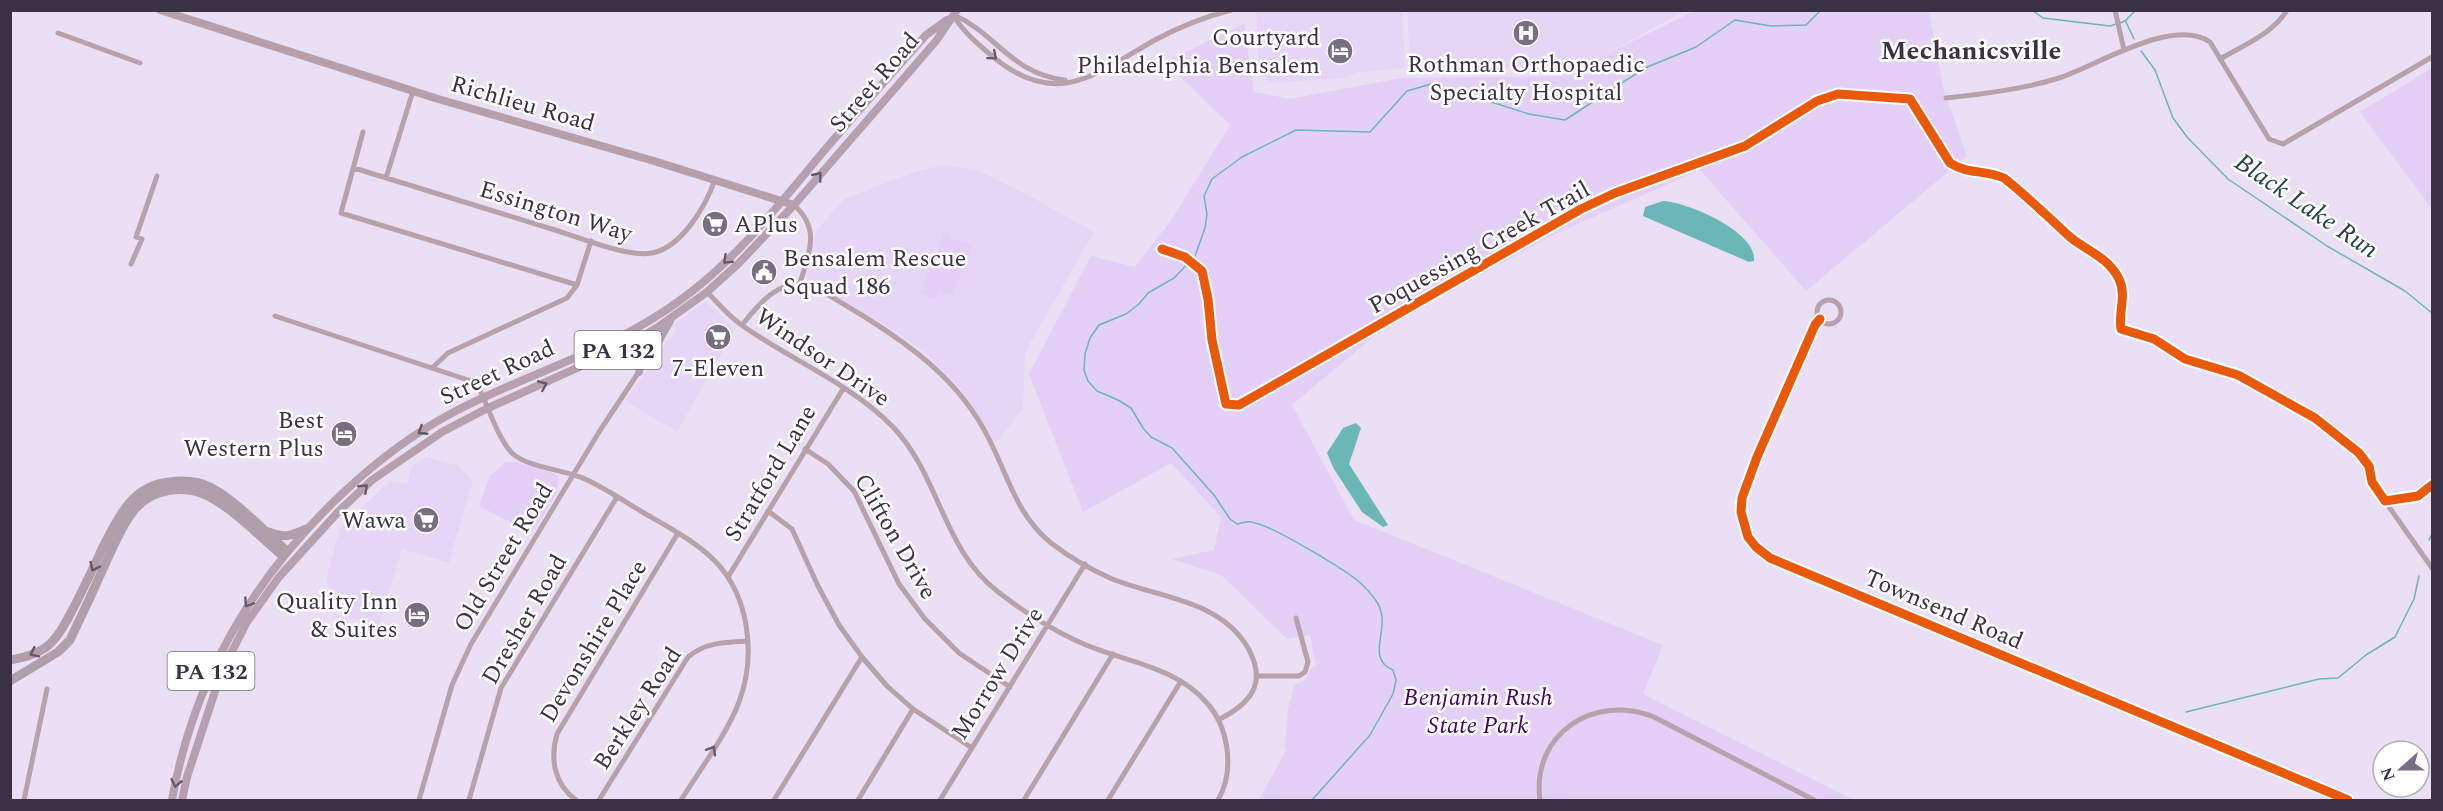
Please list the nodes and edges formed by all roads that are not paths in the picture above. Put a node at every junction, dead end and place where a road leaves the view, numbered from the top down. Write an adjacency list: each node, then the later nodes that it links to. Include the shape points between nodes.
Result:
1 (160, 10): 15 (main road, Richlieu Road)
2 (2115, 10): 7 (street)
3 (2287, 10): 10 (street, via 2272,28)
4 (1230, 11): 13 (street, via 1178,28 1102,71)
5 (953, 14): 8 (main road, Street Road / PA 132); 11 (main road, Street Road / PA 132); 13 (street, via 966,20 1023,67 1043,76); 13 (street, one-way to 13, via 960,28 1016,74 1046,84)
6 (57, 33): 12 (street)
7 (2124, 50): 10 (street, via 2188,33 2210,42); 16 (street, via 2060,77)
8 (909, 54): 11 (main road); 14 (main road, Street Road / PA 132)
9 (2433, 57): 10 (street, via 2283,144 2269,139)
10 (2220, 58)
11 (918, 61): 17 (main road, Street Road / PA 132)
12 (140, 63)
13 (1073, 81)
14 (883, 83): 17 (main road, via 885,92); 23 (main road, Street Road / PA 132)
15 (413, 91): 21 (street); 22 (main road, Richlieu Road)
16 (1947, 99)
17 (877, 107): 24 (main road, Street Road / PA 132, one-way to 17)
18 (363, 132): 19 (street)
19 (354, 168): 21 (street, Essington Way); 28 (street, via 341,213)
20 (157, 177): 26 (street, via 136,237 142,239)
21 (386, 178): 25 (street, Essington Way)
22 (715, 180): 23 (main road, Richlieu Road); 25 (street, Essington Way, via 702,210 661,250 635,254)
23 (781, 201): 24 (main road, Richlieu Road); 39 (main road, Street Road / PA 132, one-way to 39, via 724,264 658,316 585,354)
24 (794, 205): 27 (street, via 803,213 812,240); 29 (main road, Street Road / PA 132)
25 (591, 241): 28 (street)
26 (131, 264)
27 (800, 284): 33 (street, via 775,291); 50 (street, via 820,290 903,341 932,364 973,411 1032,524 1053,544)
28 (577, 285): 36 (street, via 563,300 448,353)
29 (707, 292): 31 (main road, Street Road / PA 132); 33 (street, Windsor Drive)
30 (274, 316): 36 (street)
31 (674, 316): 34 (main road); 35 (main road, Street Road / PA 132)
32 (1820, 319): 32 (street, Townsend Road, via 1818,308 1823,302 1831,300 1838,304 1837,320 1830,323); 83 (street, Townsend Road, via 1742,498 1744,527 1756,547 1770,558)
33 (742, 325): 38 (street, Windsor Drive)
34 (654, 349): 37 (street, Old Street Road)
35 (611, 353): 37 (main road, via 634,352); 40 (main road, Street Road / PA 132, one-way to 35)
36 (432, 368): 39 (street, via 474,382)
37 (639, 372): 43 (street, Old Street Road)
38 (843, 388): 41 (street, Stratford Lane); 54 (street, Windsor Drive, via 878,412 908,445 926,474 959,547 976,570 1001,594)
39 (484, 398): 40 (street); 47 (main road, Street Road / PA 132, one-way to 47, via 434,423 394,450)
40 (489, 408): 43 (street, via 505,442 522,460); 49 (main road, Street Road / PA 132, one-way to 40, via 381,473 442,432)
41 (805, 448): 45 (street, Stratford Lane); 62 (street, Clifton Drive, via 828,464 854,491 893,574 925,620 959,653)
42 (2369, 466): 51 (street, via 2375,487)
43 (574, 474): 44 (street); 70 (street, Old Street Road, via 458,671)
44 (617, 497): 48 (street); 71 (street, Dresher Road, via 501,688)
45 (768, 511): 52 (street, Stratford Lane); 57 (street, via 792,529 839,625)
46 (260, 528): 47 (highway, via 279,537); 49 (highway); 58 (highway, one-way to 58, via 209,486 166,482 141,492 118,516 55,638 36,652)
47 (306, 529): 49 (main road, Street Road / PA 132)
48 (678, 533): 52 (street, via 701,548); 72 (street, Devonshire Place, via 557,734 553,755 556,772)
49 (288, 556): 60 (highway, via 206,495 176,489 147,498 124,526 70,640 58,652); 68 (main road, Street Road / PA 132, one-way to 68, via 238,620 212,670 188,733); 69 (main road, Street Road / PA 132, via 221,673 186,777)
50 (1085, 564): 54 (street, Morrow Drive); 59 (street, via 1110,578 1216,614 1247,647)
51 (2433, 568)
52 (728, 577): 55 (street, via 741,608)
53 (1296, 618): 59 (street, via 1308,662 1305,672 1299,676)
54 (1048, 625): 56 (street, Windsor Drive, via 1078,642); 62 (street, Morrow Drive)
55 (748, 641): 73 (street, Berkley Road, via 710,644 688,657); 74 (street, one-way to 55, via 739,702 746,678)
56 (1113, 654): 61 (street, Windsor Drive, via 1154,667); 78 (street)
57 (862, 657): 64 (street); 75 (street)
58 (10, 660)
59 (1256, 676): 65 (street, via 1251,696 1244,705)
60 (10, 681)
61 (1181, 681): 65 (street, Windsor Drive, via 1209,705); 79 (street)
62 (1010, 687): 66 (street, Morrow Drive)
63 (47, 689): 67 (street)
64 (913, 709): 66 (street); 76 (street)
65 (1218, 720): 80 (street, Windsor Drive, via 1228,754 1227,777)
66 (972, 748): 77 (street, Morrow Drive)
67 (24, 801)
68 (172, 801)
69 (182, 801)
70 (419, 801)
71 (469, 801)
72 (576, 801)
73 (599, 801)
74 (681, 801)
75 (774, 801)
76 (858, 801)
77 (940, 801)
78 (1024, 801)
79 (1108, 801)
80 (1218, 801)
81 (1540, 801): 82 (street, via 1539,775 1560,734 1585,716 1620,709 1654,717)
82 (1814, 801)
83 (2348, 801)

